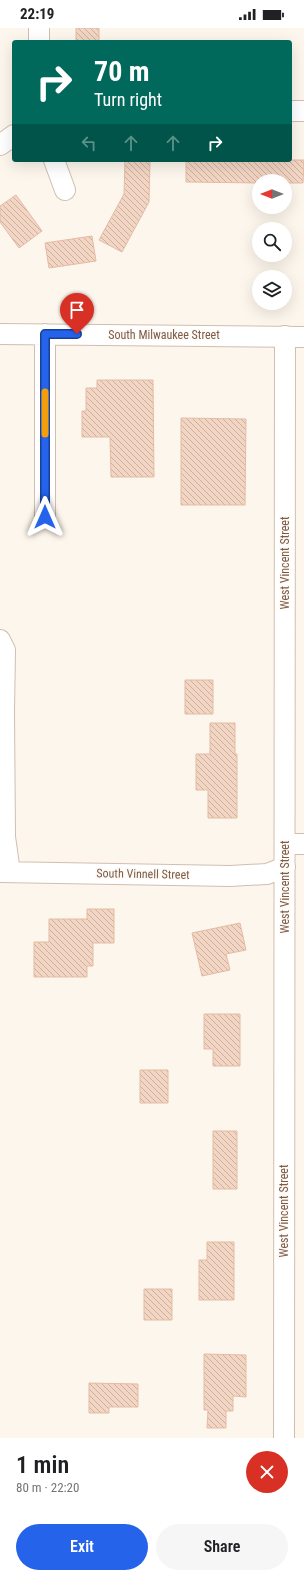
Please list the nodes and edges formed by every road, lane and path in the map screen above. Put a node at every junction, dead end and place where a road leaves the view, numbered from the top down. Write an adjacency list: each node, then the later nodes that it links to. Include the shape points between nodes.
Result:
1 (39, 28): 2 (street)
2 (39, 40)
3 (292, 111): 4 (street)
4 (304, 111)
5 (12, 136): 6 (street)
6 (0, 145)
7 (55, 162): 8 (street)
8 (65, 190)
9 (0, 334): 10 (street, South Milwaukee Street)
10 (45, 334): 11 (street, South Milwaukee Street); 13 (street)
11 (284, 336): 12 (street, South Milwaukee Street); 16 (street, West Vincent Street)
12 (304, 336)
13 (45, 517)
14 (0, 640): 15 (street, via 5,650)
15 (2, 712): 18 (street)
16 (295, 844): 17 (street, West Vincent Street)
17 (285, 867): 18 (street, South Vinnell Street, via 268,874 230,876); 19 (street, West Vincent Street)
18 (5, 872)
19 (284, 1438)

